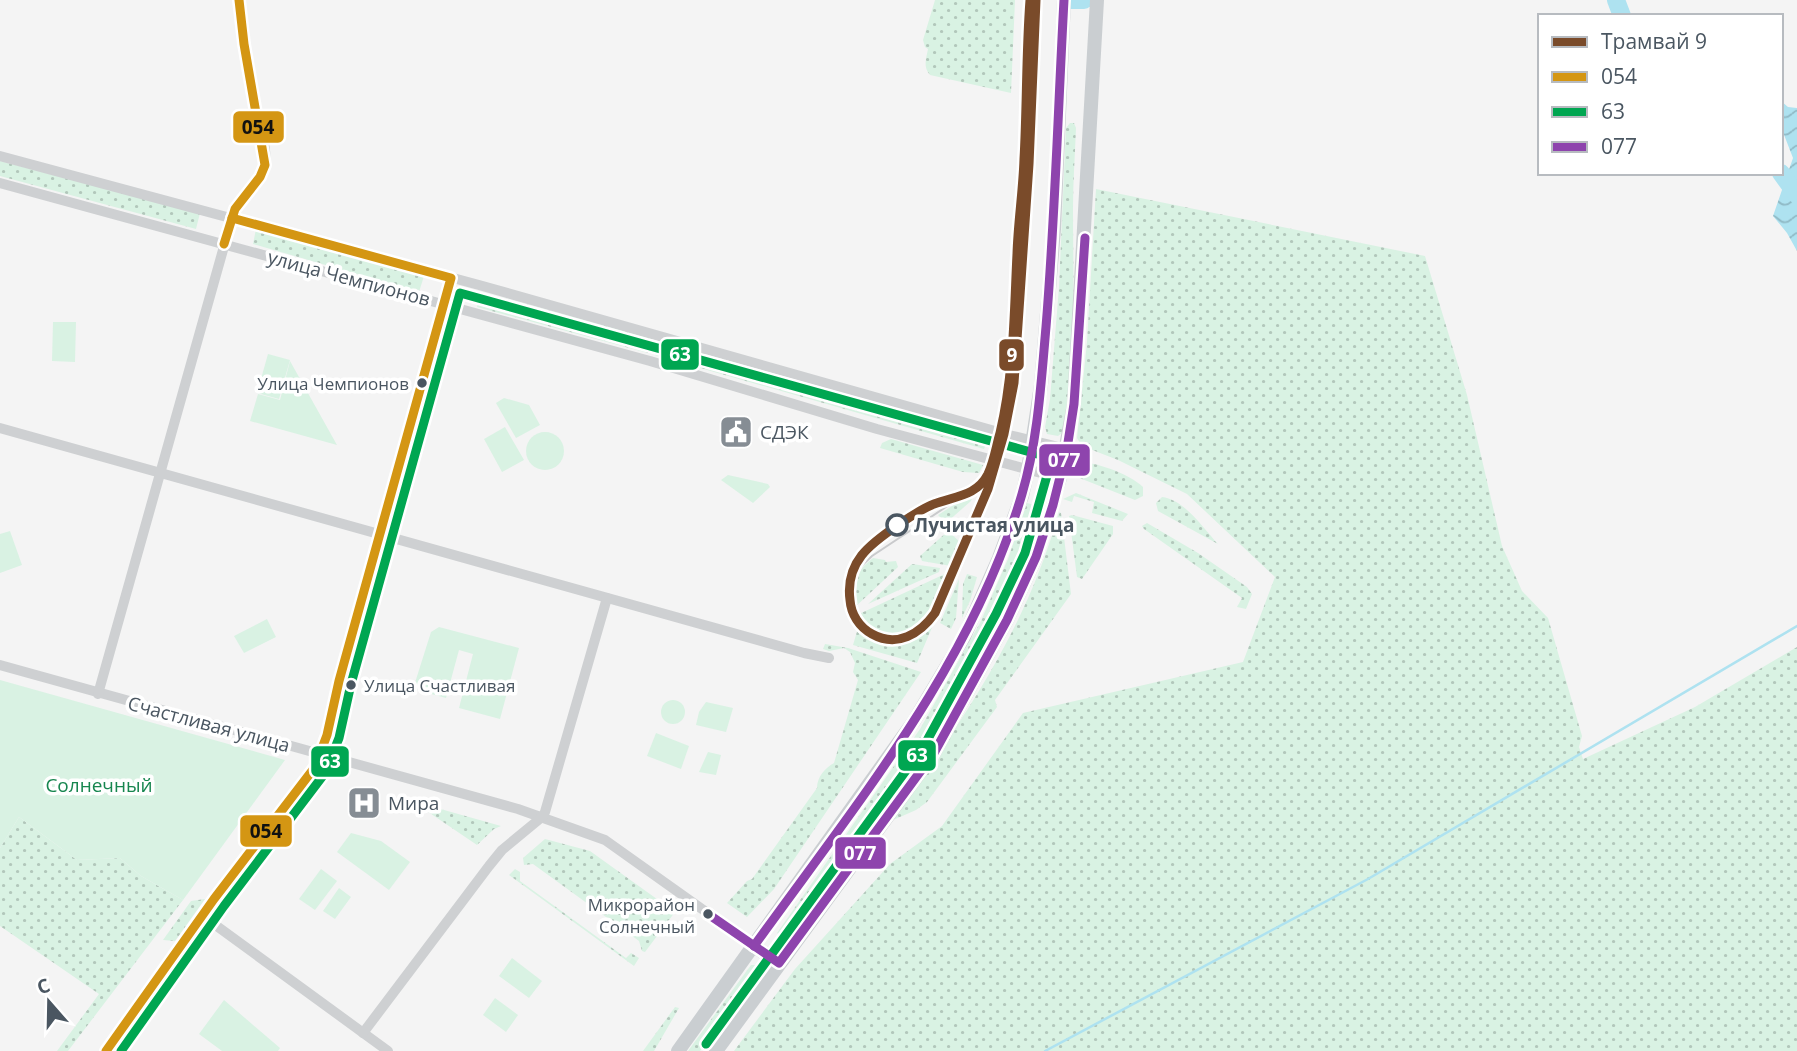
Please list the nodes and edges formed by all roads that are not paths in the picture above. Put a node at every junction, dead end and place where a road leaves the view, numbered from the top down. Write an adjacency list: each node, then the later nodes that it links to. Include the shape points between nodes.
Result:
1 (239, 0): 6 (street, via 265,165)
2 (1064, 0): 11 (main road, via 1053,239)
3 (1097, 0): 12 (main road)
4 (0, 156): 6 (street, улица Чемпионов)
5 (0, 183): 7 (street, улица Чемпионов)
6 (232, 218): 7 (street); 8 (street, улица Чемпионов)
7 (224, 244): 9 (street, улица Чемпионов); 14 (street)
8 (451, 278): 9 (street); 11 (street, улица Чемпионов)
9 (443, 304): 13 (street, улица Чемпионов); 16 (street)
10 (0, 428): 14 (street)
11 (1034, 440): 12 (street, улица Чемпионов); 13 (main road)
12 (1067, 449): 15 (main road)
13 (1028, 470): 15 (street, улица Чемпионов); 24 (main road, via 999,558 964,637 914,721)
14 (159, 472): 16 (street); 20 (street)
15 (1060, 478): 25 (main road, via 1036,557 1007,620 934,752)
16 (381, 534): 17 (street); 21 (street)
17 (607, 598): 18 (street); 22 (street)
18 (829, 658)
19 (0, 665): 20 (street, Счастливая улица)
20 (98, 694): 21 (street, Счастливая улица)
21 (320, 754): 22 (street, Счастливая улица); 23 (street, via 310,774)
22 (542, 817): 24 (street, Счастливая улица, via 605,840); 26 (street, via 502,850)
23 (202, 916): 26 (street); 27 (street)
24 (754, 946): 25 (main road); 29 (main road)
25 (779, 963): 30 (main road)
26 (363, 1033): 28 (street)
27 (106, 1051)
28 (388, 1051)
29 (678, 1051)
30 (716, 1051)

